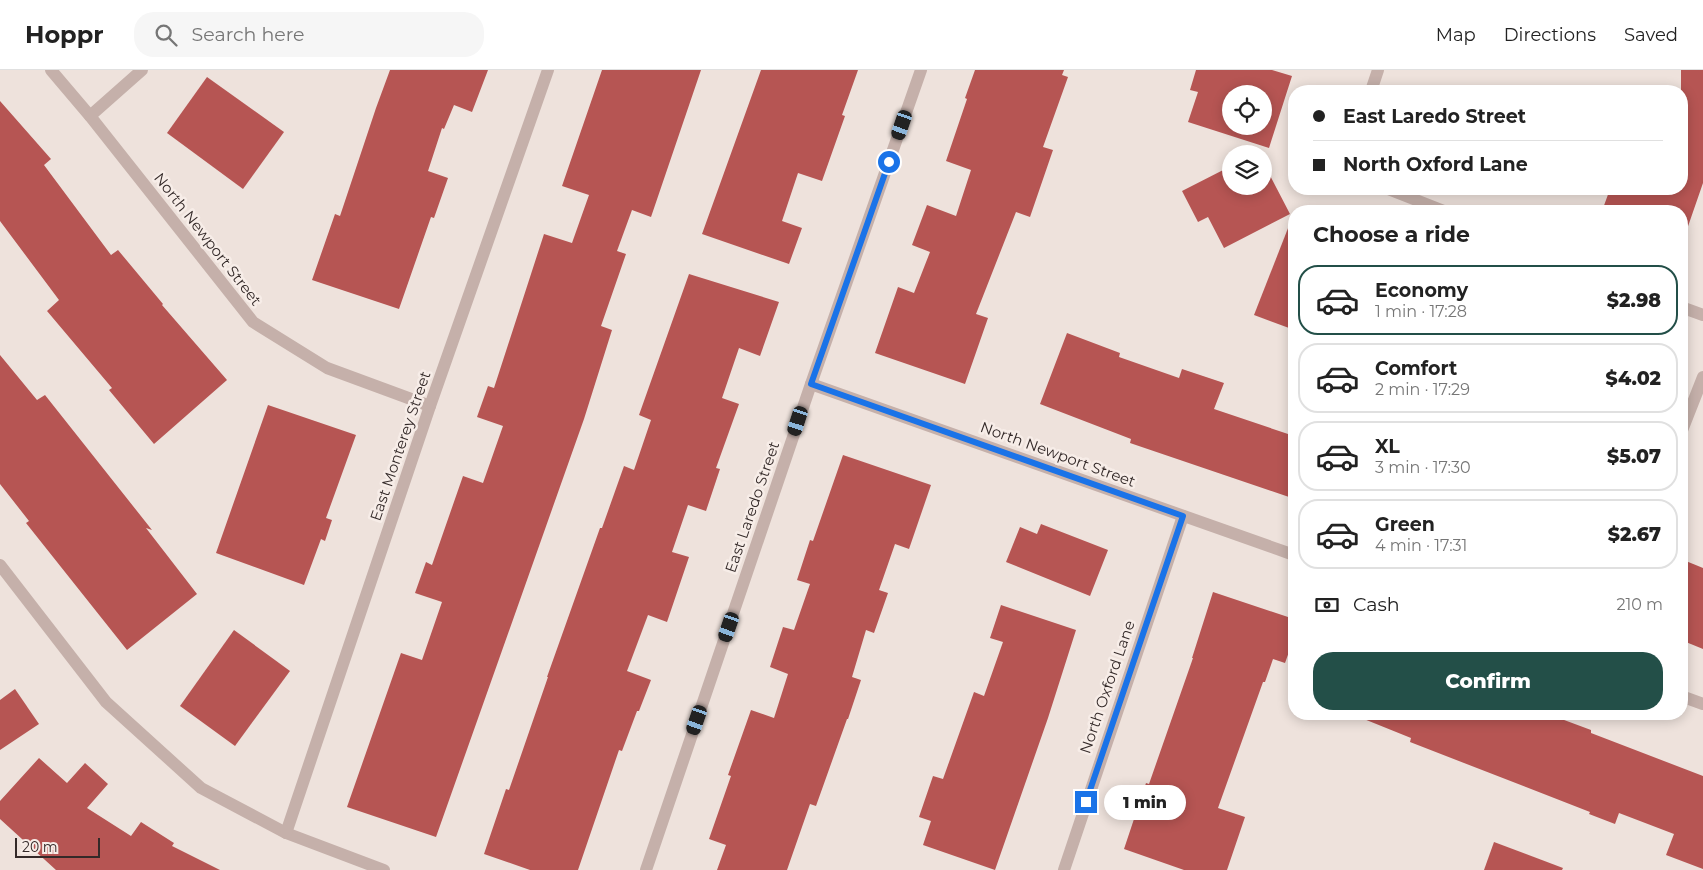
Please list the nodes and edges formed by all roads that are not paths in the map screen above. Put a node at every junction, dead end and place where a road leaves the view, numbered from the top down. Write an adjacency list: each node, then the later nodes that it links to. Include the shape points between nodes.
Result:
1 (51, 70): 7 (street, North Newport Street)
2 (142, 70): 7 (street)
3 (548, 70): 14 (street, East Monterey Street)
4 (921, 70): 13 (street, East Laredo Street)
5 (1378, 70): 6 (street)
6 (1374, 85)
7 (90, 116): 14 (street, North Newport Street, via 253,322 327,368)
8 (1403, 195): 9 (street)
9 (1429, 205)
10 (1688, 310): 11 (street)
11 (1703, 315)
12 (1703, 377): 15 (street)
13 (811, 384): 16 (street, North Newport Street); 23 (street, East Laredo Street)
14 (430, 406): 21 (street, East Monterey Street)
15 (1688, 415)
16 (1183, 516): 17 (street, North Newport Street); 24 (street, North Oxford Lane)
17 (1288, 553)
18 (0, 565): 21 (street, via 106,702 201,788)
19 (1688, 699): 20 (street)
20 (1703, 704)
21 (286, 833): 22 (street)
22 (384, 870)
23 (646, 870)
24 (1064, 870)

